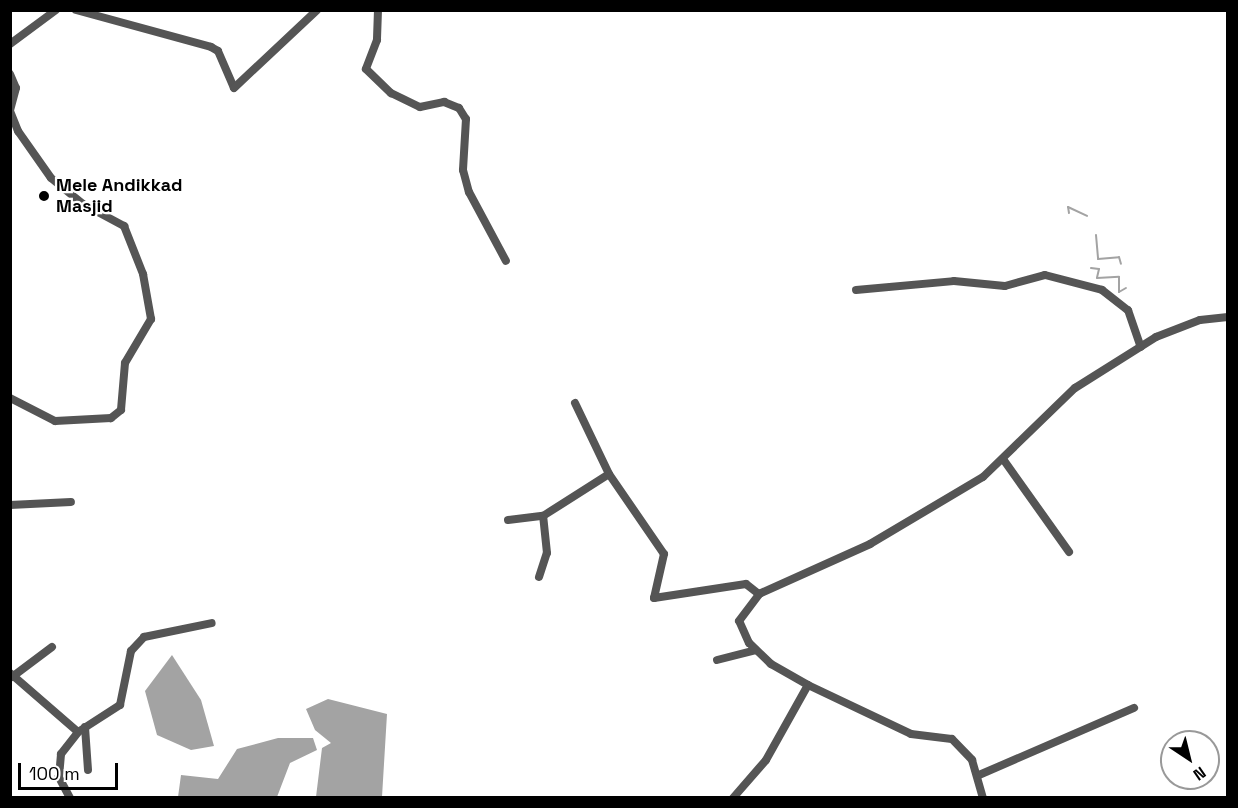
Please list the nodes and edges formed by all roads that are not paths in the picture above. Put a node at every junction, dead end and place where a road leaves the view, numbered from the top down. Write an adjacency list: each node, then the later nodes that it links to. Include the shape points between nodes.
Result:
1 (56, 10): 5 (street)
2 (76, 10): 3 (street, via 211,47 218,51 234,88)
3 (317, 10)
4 (378, 10): 8 (street, via 377,40 366,69 391,93 420,107 444,102 459,108 466,119 464,170 469,192)
5 (10, 44)
6 (10, 74): 7 (street, via 16,88)
7 (10, 110): 12 (street, via 18,131 51,178 83,204 124,226 143,274 151,320 125,363 121,410 111,418 55,421)
8 (506, 261)
9 (856, 290): 11 (street, via 954,281 1005,285 1045,275 1102,290 1128,310)
10 (1227, 317): 11 (street, via 1200,320)
11 (1141, 347): 14 (street, via 1075,388)
12 (10, 398)
13 (575, 403): 15 (street)
14 (1003, 459): 20 (street); 22 (street, via 982,477 870,544)
15 (609, 474): 18 (street); 22 (street, via 663,554 654,598 747,584)
16 (71, 502): 17 (street)
17 (10, 505)
18 (543, 516): 19 (street); 21 (street, via 548,554)
19 (508, 520)
20 (1069, 552)
21 (539, 577)
22 (759, 594): 25 (street, via 739,621)
23 (212, 623): 30 (street, via 144,637 124,671 120,705)
24 (52, 647): 27 (street)
25 (756, 650): 26 (street); 28 (street)
26 (717, 660)
27 (12, 675): 30 (street)
28 (808, 685): 32 (street, via 911,734 952,739 968,753); 34 (street, via 766,760)
29 (1134, 708): 32 (street)
30 (81, 729): 31 (street); 33 (street, via 56,765)
31 (88, 770)
32 (980, 775): 35 (street)
33 (70, 798)
34 (733, 798)
35 (983, 798)

